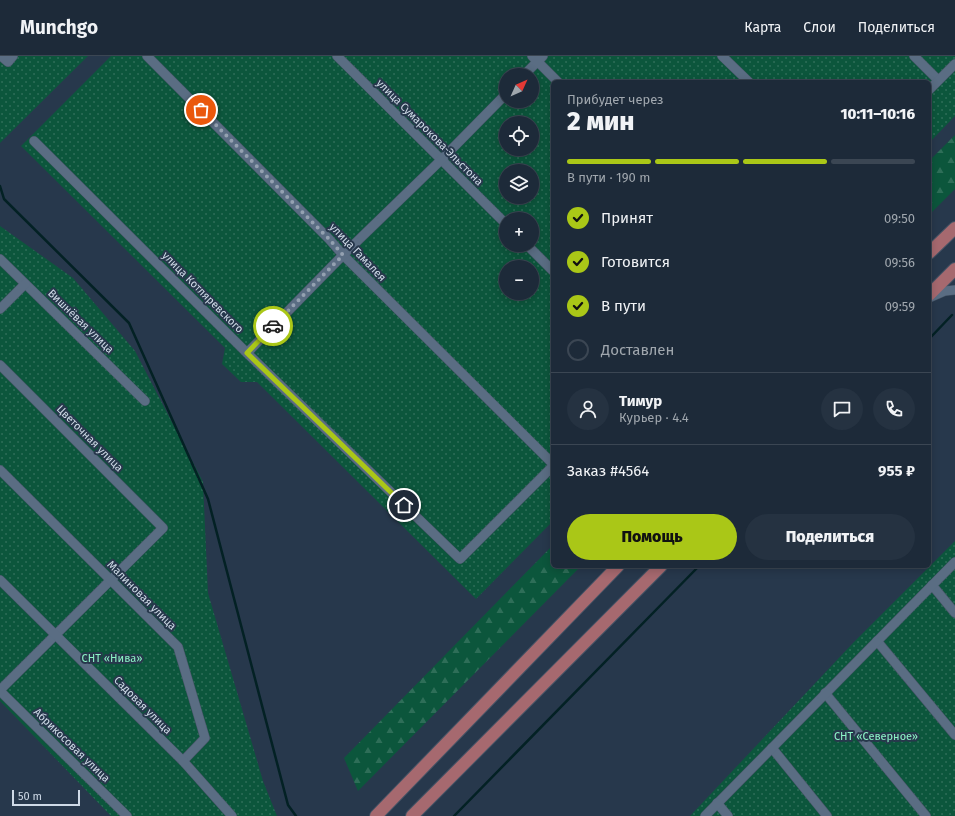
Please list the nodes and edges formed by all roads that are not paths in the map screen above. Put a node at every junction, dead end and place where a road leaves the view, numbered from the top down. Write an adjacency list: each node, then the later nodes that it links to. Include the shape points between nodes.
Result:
1 (1, 56): 2 (street, via 8,62)
2 (14, 56)
3 (147, 56): 21 (street, улица Гамалея)
4 (336, 56): 16 (street, улица Сумарокова-Эльстона)
5 (722, 56): 11 (street)
6 (914, 56): 12 (street)
7 (538, 58): 9 (street); 10 (street)
8 (955, 64): 12 (street)
9 (530, 68)
10 (556, 80)
11 (747, 80)
12 (938, 80): 13 (street)
13 (931, 88)
14 (499, 101): 16 (street)
15 (34, 141): 30 (street, улица Котляревского)
16 (441, 160): 17 (street, улица Сумарокова-Эльстона); 21 (street)
17 (499, 217)
18 (955, 228): 20 (main road)
19 (534, 252): 23 (street)
20 (931, 252)
21 (343, 255): 30 (street); 33 (street, улица Гамалея)
22 (0, 259): 25 (street, Вишнёвая улица)
23 (551, 269)
24 (955, 269): 27 (main road)
25 (25, 284): 29 (street); 32 (street, Вишнёвая улица)
26 (955, 290): 28 (street)
27 (931, 295)
28 (931, 296)
29 (0, 309)
30 (247, 353): 34 (street, улица Котляревского, via 460,559)
31 (0, 365): 40 (street, Цветочная улица, via 162,528)
32 (145, 401)
33 (551, 463)
34 (551, 467)
35 (0, 470): 40 (street, Малиновая улица)
36 (955, 562): 41 (street)
37 (616, 568): 53 (main road)
38 (659, 568): 54 (main road)
39 (0, 580): 43 (street, Садовая улица)
40 (111, 580): 43 (street); 49 (street, Малиновая улица, via 178,647 205,738)
41 (932, 585): 42 (street); 44 (street)
42 (955, 614)
43 (54, 635): 45 (street); 49 (street, Садовая улица)
44 (877, 641): 46 (street); 47 (street)
45 (0, 691): 51 (street, Абрикосовая улица)
46 (825, 694): 48 (street); 58 (street)
47 (955, 735)
48 (772, 748): 50 (street); 57 (street)
49 (183, 761): 52 (street, Садовая улица)
50 (718, 803): 55 (street); 56 (street)
51 (127, 816)
52 (232, 816)
53 (376, 816)
54 (412, 816)
55 (705, 816)
56 (728, 816)
57 (827, 816)
58 (926, 816)

